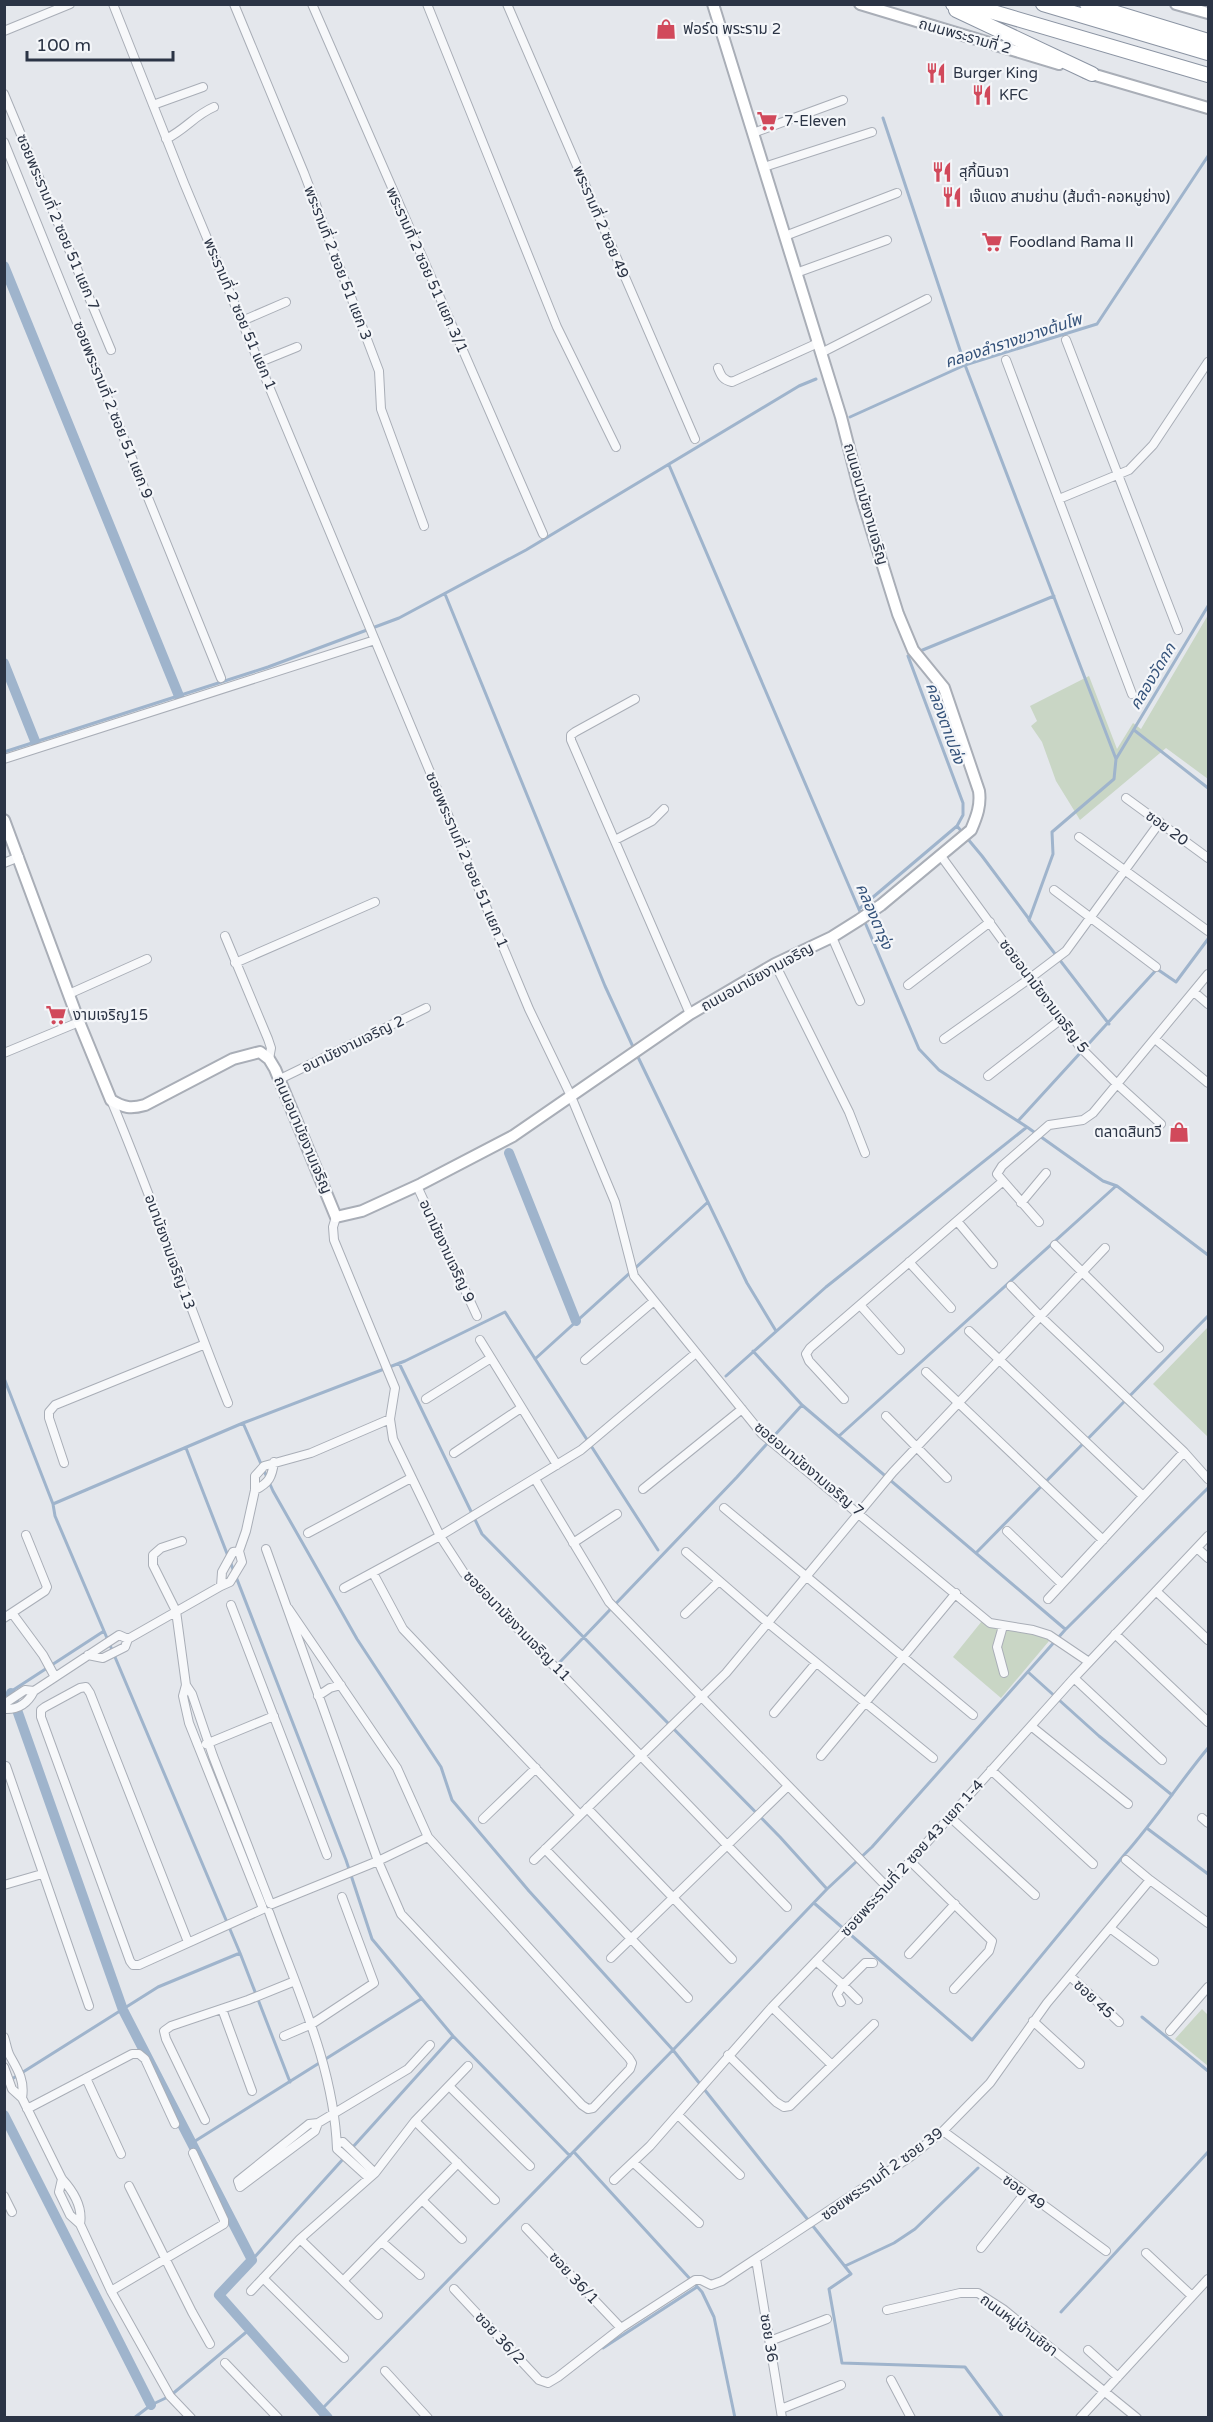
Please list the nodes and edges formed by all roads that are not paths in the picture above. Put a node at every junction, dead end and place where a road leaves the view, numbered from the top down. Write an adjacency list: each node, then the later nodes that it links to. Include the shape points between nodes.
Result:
1 (70, 4): 16 (street)
2 (113, 4): 24 (street, พระรามที่ 2 ซอย 51 แยก 1)
3 (234, 4): 51 (street, พระรามที่ 2 ซอย 51 แยก 3, via 304,173 379,371 381,409)
4 (312, 4): 52 (street, พระรามที่ 2 ซอย 51 แยก 3/1)
5 (427, 4): 48 (street, via 557,327)
6 (507, 4): 47 (street, พระรามที่ 2 ซอย 49)
7 (713, 4): 28 (street, ถนนอนามัยงามเจริญ)
8 (860, 4): 19 (street, ถนนพระรามที่ 2)
9 (946, 4): 19 (highway)
10 (953, 4): 20 (highway, ถนนพระรามที่ 2)
11 (970, 4): 20 (highway)
12 (1043, 4): 18 (highway)
13 (1087, 4): 17 (highway)
14 (1176, 4): 15 (street)
15 (1209, 13)
16 (4, 31)
17 (1209, 41)
18 (1209, 53)
19 (1092, 74): 26 (street, ถนนพระรามที่ 2)
20 (1209, 74)
21 (203, 87): 24 (street)
22 (4, 94): 42 (street, ซอยพระรามที่ 2 ซอย 51 แยก 7)
23 (843, 100): 28 (street)
24 (153, 105): 29 (street, พระรามที่ 2 ซอย 51 แยก 1)
25 (214, 107): 29 (street)
26 (1209, 108)
27 (872, 132): 31 (street)
28 (753, 133): 31 (street, ถนนอนามัยงามเจริญ)
29 (166, 139): 38 (street, พระรามที่ 2 ซอย 51 แยก 1)
30 (4, 142): 56 (street, ซอยพระรามที่ 2 ซอย 51 แยก 9)
31 (764, 167): 33 (street, ถนนอนามัยงามเจริญ)
32 (897, 193): 33 (street)
33 (785, 236): 35 (street, ถนนอนามัยงามเจริญ)
34 (887, 240): 35 (street)
35 (796, 273): 41 (street, ถนนอนามัยงามเจริญ)
36 (927, 299): 41 (street)
37 (286, 302): 38 (street)
38 (242, 321): 44 (street, พระรามที่ 2 ซอย 51 แยก 1)
39 (1066, 340): 49 (street)
40 (297, 347): 44 (street)
41 (820, 348): 46 (street, via 732,382 722,377); 66 (street, ถนนอนามัยงามเจริญ, via 898,614 913,650 944,688 979,791 978,813 971,830)
42 (111, 350)
43 (1006, 360): 50 (street)
44 (260, 362): 53 (street, พระรามที่ 2 ซอย 51 แยก 1)
45 (1209, 362): 49 (street, via 1153,445 1129,470)
46 (718, 368)
47 (695, 439)
48 (616, 447)
49 (1118, 474): 50 (street); 54 (street)
50 (1059, 499): 57 (street)
51 (424, 525)
52 (543, 534)
53 (368, 623): 55 (street, ซอยพระรามที่ 2 ซอย 51 แยก 1)
54 (1178, 630)
55 (374, 637): 59 (street); 101 (street, ซอยพระรามที่ 2 ซอย 51 แยก 1, via 529,1009)
56 (221, 678)
57 (1132, 694)
58 (635, 699): 65 (street, via 571,735)
59 (4, 759)
60 (1126, 798): 63 (street, ซอย 20)
61 (664, 809): 65 (street, via 652,821)
62 (4, 820): 67 (street)
63 (1160, 822): 68 (street, ซอย 20); 70 (street)
64 (1079, 837): 70 (street)
65 (615, 840): 90 (street)
66 (941, 856): 74 (street, ซอยอนามัยงามเจริญ 5); 77 (street, ถนนอนามัยงามเจริญ)
67 (19, 857): 69 (street); 86 (street)
68 (1209, 858)
69 (4, 863)
70 (1125, 871): 73 (street); 75 (street)
71 (1054, 890): 73 (street)
72 (375, 902): 79 (street)
73 (1091, 919): 81 (street); 83 (street, via 1066,951)
74 (990, 922): 83 (street, ซอยอนามัยงามเจริญ 5); 84 (street)
75 (1208, 931)
76 (225, 936): 79 (street)
77 (832, 937): 80 (street, ถนนอนามัยงามเจริญ); 87 (street)
78 (147, 959): 86 (street)
79 (236, 963): 96 (street, via 268,1039)
80 (775, 964): 90 (street, ถนนอนามัยงามเจริญ); 104 (street, via 849,1112)
81 (1156, 967)
82 (1209, 974): 85 (street)
83 (1029, 980): 91 (street, ซอยอนามัยงามเจริญ 5); 93 (street)
84 (908, 985)
85 (1194, 992): 88 (street); 94 (street)
86 (69, 994): 92 (street)
87 (860, 1001)
88 (1209, 1004)
89 (426, 1008): 98 (street, อนามัยงามเจริญ 2)
90 (690, 1014): 101 (street, ถนนอนามัยงามเจริญ)
91 (1060, 1020): 97 (street); 100 (street, ซอยอนามัยงามเจริญ 5)
92 (79, 1022): 95 (street); 102 (street)
93 (944, 1039)
94 (1155, 1039): 99 (street); 100 (street)
95 (4, 1053)
96 (269, 1059): 98 (street, ถนนอนามัยงามเจริญ); 102 (street, ถนนอนามัยงามเจริญ, via 260,1052 245,1054 133,1109)
97 (988, 1076)
98 (280, 1079): 109 (street, ถนนอนามัยงามเจริญ)
99 (1209, 1083)
100 (1116, 1084): 103 (street, ซอยอนามัยงามเจริญ 5); 106 (street, via 1090,1116 1045,1127 1002,1166 997,1174)
101 (570, 1094): 107 (street, ถนนอนามัยงามเจริญ, via 513,1136); 118 (street, ซอยอนามัยงามเจริญ 7, via 615,1202 634,1276)
102 (111, 1100): 125 (street, อนามัยงามเจริญ 13)
103 (1161, 1124)
104 (865, 1153)
105 (1046, 1173): 108 (street)
106 (1002, 1182): 108 (street); 110 (street)
107 (417, 1186): 109 (street, ถนนอนามัยงามเจริญ, via 362,1211); 121 (street, อนามัยงามเจริญ 9)
108 (1022, 1203): 111 (street)
109 (336, 1217): 140 (street, ซอยอนามัยงามเจริญ 11, via 334,1240 395,1388)
110 (957, 1221): 114 (street); 115 (street)
111 (1039, 1222)
112 (1055, 1245): 116 (street)
113 (1105, 1248): 116 (street)
114 (909, 1262): 119 (street); 120 (street)
115 (993, 1264)
116 (1083, 1273): 122 (street); 126 (street)
117 (1011, 1286): 122 (street)
118 (654, 1302): 128 (street, ซอยอนามัยงามเจริญ 7); 130 (street)
119 (860, 1305): 127 (street); 134 (street, via 806,1354)
120 (951, 1308)
121 (477, 1316)
122 (1040, 1316): 131 (street); 142 (street)
123 (969, 1331): 131 (street)
124 (480, 1340): 129 (street)
125 (203, 1345): 135 (street, อนามัยงามเจริญ 13); 145 (street, via 55,1405 49,1418)
126 (1159, 1348)
127 (900, 1350)
128 (696, 1353): 138 (street, ซอยอนามัยงามเจริญ 7); 146 (street, via 596,1438)
129 (490, 1358): 133 (street); 137 (street)
130 (585, 1360)
131 (999, 1360): 136 (street); 153 (street)
132 (926, 1372): 136 (street)
133 (426, 1399)
134 (844, 1399)
135 (228, 1403)
136 (957, 1403): 141 (street); 162 (street)
137 (521, 1408): 143 (street); 146 (street)
138 (742, 1409): 152 (street); 155 (street, ซอยอนามัยงามเจริญ 7, via 762,1434)
139 (886, 1416): 141 (street)
140 (390, 1419): 144 (street, via 311,1454); 147 (street, ซอยอนามัยงามเจริญ 11, via 393,1439)
141 (916, 1446): 148 (street); 155 (street)
142 (1184, 1452): 150 (street); 153 (street)
143 (454, 1453)
144 (274, 1462): 151 (street, via 272,1476); 151 (street, via 255,1476)
145 (64, 1463)
146 (557, 1465): 149 (street)
147 (411, 1478): 158 (street); 160 (street, ซอยอนามัยงามเจริญ 11)
148 (947, 1478)
149 (534, 1479): 160 (street); 164 (street)
150 (1209, 1479)
151 (255, 1490): 167 (street, via 246,1531)
152 (643, 1490)
153 (1143, 1496): 162 (street)
154 (724, 1508): 171 (street)
155 (860, 1513): 171 (street); 177 (street, ซอยอนามัยงามเจริญ 7)
156 (616, 1514): 164 (street)
157 (1007, 1531): 173 (street)
158 (309, 1533)
159 (26, 1535): 182 (street, via 47,1587)
160 (440, 1536): 170 (street); 211 (street, ซอยอนามัยงามเจริญ 11, via 464,1573)
161 (1209, 1536): 166 (street, ซอยพระรามที่ 2 ซอย 43 แยก 1-4)
162 (1103, 1540): 173 (street)
163 (182, 1541): 181 (street, via 153,1555 153,1565)
164 (573, 1543): 200 (street, via 609,1602)
165 (266, 1548): 180 (street)
166 (1197, 1548): 169 (street); 176 (street, ซอยพระรามที่ 2 ซอย 43 แยก 1-4)
167 (236, 1551): 174 (street, via 222,1572); 174 (street, via 242,1562 230,1582)
168 (686, 1552): 172 (street)
169 (1209, 1558)
170 (373, 1573): 175 (street); 216 (street, via 403,1629)
171 (807, 1576): 184 (street); 190 (street)
172 (719, 1581): 183 (street); 184 (street)
173 (1062, 1584): 178 (street)
174 (221, 1586): 181 (street)
175 (344, 1588)
176 (1156, 1591): 186 (street, ซอยพระรามที่ 2 ซอย 43 แยก 1-4); 187 (street)
177 (956, 1593): 185 (street, ซอยอนามัยงามเจริญ 7, via 990,1623); 190 (street)
178 (1048, 1599)
179 (231, 1605): 206 (street)
180 (288, 1608): 197 (street); 199 (street)
181 (176, 1611): 188 (street); 196 (street)
182 (7, 1614): 193 (street, via 43,1655)
183 (685, 1614)
184 (768, 1623): 192 (street); 200 (street)
185 (1003, 1626): 191 (street, ซอยอนามัยงามเจริญ 7, via 1049,1635); 194 (street, via 997,1647)
186 (1115, 1634): 191 (street, ซอยพระรามที่ 2 ซอย 43 แยก 1-4); 207 (street)
187 (1209, 1640)
188 (127, 1643): 189 (street, via 104,1658); 189 (street, via 119,1635)
189 (88, 1655): 193 (street)
190 (903, 1656): 201 (street); 205 (street)
191 (1089, 1662): 195 (street, ซอยพระรามที่ 2 ซอย 43 แยก 1-4)
192 (816, 1663): 201 (street); 204 (street)
193 (53, 1673): 198 (street)
194 (1004, 1673)
195 (1074, 1678): 208 (street, ซอยพระรามที่ 2 ซอย 43 แยก 1-4); 214 (street)
196 (186, 1685): 209 (street); 210 (street, via 183,1696)
197 (340, 1685): 199 (street); 225 (street, via 397,1768)
198 (34, 1690): 202 (street, via 25,1690); 203 (street, via 29,1701 14,1710)
199 (318, 1696): 232 (street)
200 (702, 1699): 211 (street); 218 (street)
201 (865, 1703): 212 (street); 213 (street)
202 (4, 1704)
203 (4, 1709)
204 (774, 1713)
205 (973, 1715)
206 (274, 1716): 209 (street); 229 (street)
207 (1209, 1722)
208 (1031, 1726): 217 (street, ซอยพระรามที่ 2 ซอย 43 แยก 1-4); 219 (street)
209 (208, 1743): 210 (street); 224 (street)
210 (198, 1746): 226 (street)
211 (642, 1756): 220 (street); 227 (street, ซอยอนามัยงามเจริญ 11)
212 (821, 1756)
213 (933, 1758)
214 (1162, 1760)
215 (6, 1766): 235 (street)
216 (536, 1768): 221 (street); 223 (street)
217 (991, 1770): 222 (street, ซอยพระรามที่ 2 ซอย 43 แยก 1-4); 234 (street)
218 (788, 1787): 227 (street); 238 (street)
219 (1128, 1804)
220 (587, 1808): 221 (street); 241 (street)
221 (580, 1815): 228 (street)
222 (950, 1817): 233 (street, ซอยพระรามที่ 2 ซอย 43 แยก 1-4); 239 (street)
223 (483, 1820)
224 (244, 1834): 226 (street); 244 (street)
225 (428, 1837): 232 (street); 232 (street, via 629,2058 630,2069 593,2108 582,2105 401,1914)
226 (235, 1838): 244 (street)
227 (728, 1845): 241 (street); 243 (street, ซอยอนามัยงามเจริญ 11)
228 (545, 1849): 230 (street); 247 (street)
229 (327, 1855)
230 (534, 1860)
231 (1126, 1860): 236 (street)
232 (378, 1861): 244 (street)
233 (910, 1861): 238 (street, ซอยพระรามที่ 2 ซอย 43 แยก 1-4); 242 (street)
234 (1094, 1864)
235 (42, 1874): 237 (street); 263 (street)
236 (1150, 1880): 245 (street); 246 (street, ซอยพระรามที่ 2 ซอย 39)
237 (4, 1886)
238 (887, 1887): 252 (street, ซอยพระรามที่ 2 ซอย 43 แยก 1-4)
239 (1035, 1895)
240 (342, 1897): 268 (street, via 374,1983)
241 (673, 1898): 247 (street); 251 (street)
242 (955, 1904): 249 (street); 259 (street, via 993,1944)
243 (787, 1906)
244 (267, 1907): 248 (street); 256 (street)
245 (1209, 1923)
246 (1110, 1928): 253 (street); 255 (street, ซอยพระรามที่ 2 ซอย 39)
247 (631, 1939): 250 (street); 260 (street)
248 (188, 1942): 248 (street, via 139,1965 130,1961 41,1717 45,1707 81,1688 90,1693)
249 (909, 1954)
250 (611, 1958)
251 (732, 1959)
252 (816, 1961): 257 (street); 264 (street, ซอยพระรามที่ 2 ซอย 43 แยก 1-4)
253 (1154, 1961)
254 (873, 1963): 257 (street, via 864,1963)
255 (1070, 1976): 266 (street, ซอยพระรามที่ 2 ซอย 39); 267 (street, ซอย 45)
256 (295, 1981): 265 (street); 268 (street)
257 (843, 1985): 261 (street); 262 (street, via 837,1994)
258 (1209, 1987): 270 (street)
259 (954, 1989)
260 (688, 1998)
261 (858, 2000)
262 (841, 2002)
263 (89, 2006)
264 (772, 2007): 274 (street, ซอยพระรามที่ 2 ซอย 43 แยก 1-4); 277 (street)
265 (222, 2009): 282 (street); 287 (street, via 164,2031)
266 (1033, 2021): 276 (street); 291 (street, ซอยพระรามที่ 2 ซอย 39, via 990,2083)
267 (1119, 2022)
268 (312, 2024): 271 (street); 285 (street, via 327,2074)
269 (874, 2024): 277 (street)
270 (1170, 2031)
271 (284, 2036)
272 (4, 2037): 275 (street)
273 (430, 2045): 285 (street, via 408,2069)
274 (728, 2055): 277 (street, via 784,2107 790,2106); 286 (street, ซอยพระรามที่ 2 ซอย 43 แยก 1-4)
275 (7, 2059): 283 (street, via 15,2064 22,2082)
276 (1080, 2064)
277 (832, 2065)
278 (468, 2066): 281 (street)
279 (5, 2068): 283 (street, via 11,2086)
280 (86, 2078): 284 (street); 290 (street, via 139,2054); 294 (street)
281 (449, 2086): 288 (street); 297 (street)
282 (252, 2091)
283 (22, 2098): 284 (street)
284 (27, 2109): 300 (street)
285 (333, 2114): 289 (street); 292 (street)
286 (678, 2115): 296 (street, ซอยพระรามที่ 2 ซอย 43 แยก 1-4); 299 (street)
287 (205, 2120)
288 (414, 2121): 295 (street); 298 (street)
289 (318, 2123): 289 (street, via 315,2131 240,2187 238,2181 309,2124)
290 (176, 2124)
291 (943, 2131): 303 (street, ซอย 49); 318 (street, ซอยพระรามที่ 2 ซอย 39, via 814,2223)
292 (339, 2145): 298 (street, via 352,2152); 298 (street, via 347,2160)
293 (193, 2153): 317 (street, via 224,2224)
294 (121, 2154)
295 (458, 2163): 305 (street); 306 (street)
296 (634, 2163): 301 (street, ซอยพระรามที่ 2 ซอย 43 แยก 1-4); 308 (street)
297 (530, 2166)
298 (372, 2175): 311 (street)
299 (740, 2175)
300 (62, 2180): 309 (street, via 80,2208); 309 (street, via 59,2192 70,2215)
301 (614, 2180)
302 (129, 2186): 317 (street)
303 (1025, 2193): 314 (street); 315 (street, ซอย 49)
304 (4, 2196): 307 (street)
305 (422, 2200): 312 (street); 313 (street)
306 (495, 2200)
307 (12, 2212)
308 (699, 2223)
309 (80, 2224): 324 (street)
310 (526, 2228): 330 (street, ซอย 36/1)
311 (300, 2239): 320 (street); 322 (street)
312 (462, 2239)
313 (382, 2242): 319 (street); 322 (street)
314 (981, 2248)
315 (1106, 2251)
316 (1146, 2253): 326 (street)
317 (166, 2258): 324 (street); 332 (street)
318 (756, 2259): 330 (street, ซอยพระรามที่ 2 ซอย 39, via 716,2284 695,2280); 331 (street, ซอย 36)
319 (420, 2275)
320 (263, 2278): 325 (street); 334 (street)
321 (1209, 2279): 326 (street)
322 (344, 2281): 328 (street)
323 (454, 2289): 339 (street, ซอย 36/2, via 539,2380)
324 (111, 2291): 343 (street, via 170,2396)
325 (251, 2291)
326 (1192, 2296): 337 (street)
327 (887, 2310): 341 (street, ถนนหมู่บ้านชิชา, via 960,2293 978,2293)
328 (378, 2315)
329 (827, 2319): 331 (street)
330 (621, 2328): 339 (street, ซอยพระรามที่ 2 ซอย 39)
331 (770, 2341): 342 (street, ซอย 36)
332 (210, 2344)
333 (1088, 2350): 337 (street)
334 (344, 2358)
335 (225, 2362): 344 (street)
336 (385, 2372): 345 (street)
337 (1119, 2377): 341 (street)
338 (891, 2380): 346 (street)
339 (548, 2383)
340 (841, 2385): 342 (street)
341 (1105, 2391): 347 (street); 348 (street, ถนนหมู่บ้านชิชา)
342 (782, 2413)
343 (191, 2418)
344 (278, 2418)
345 (428, 2418)
346 (911, 2418)
347 (1080, 2418)
348 (1137, 2418)

